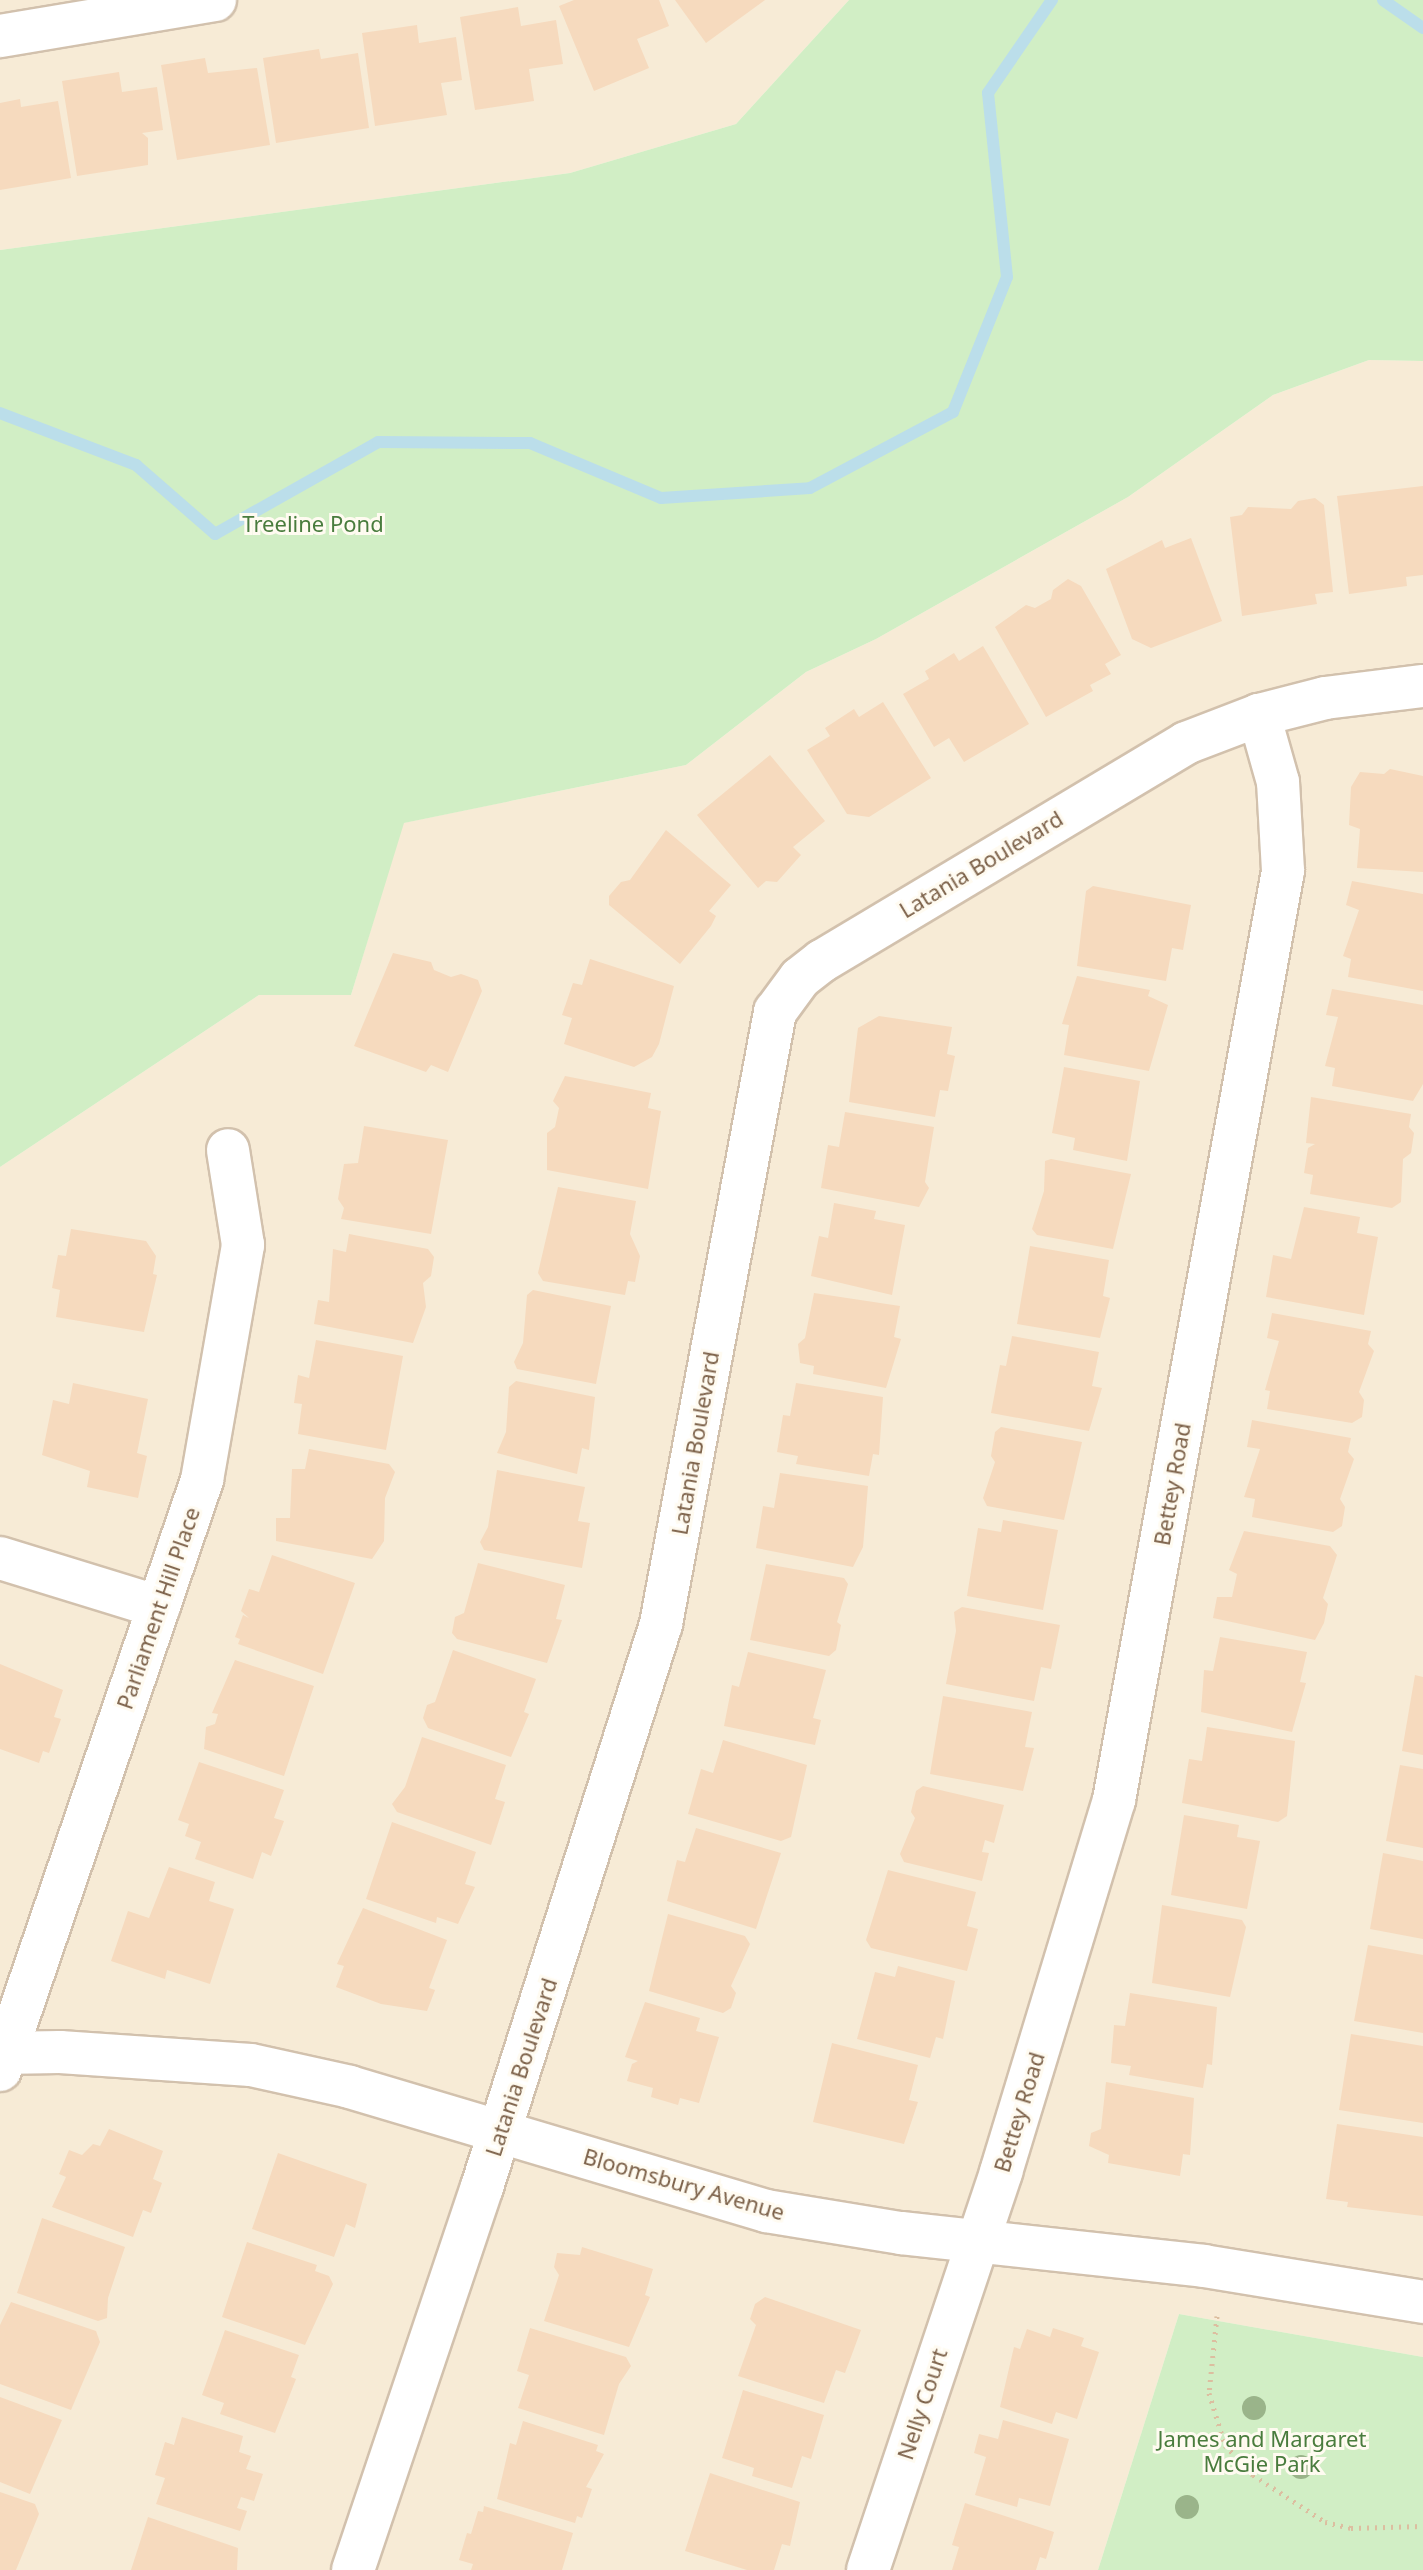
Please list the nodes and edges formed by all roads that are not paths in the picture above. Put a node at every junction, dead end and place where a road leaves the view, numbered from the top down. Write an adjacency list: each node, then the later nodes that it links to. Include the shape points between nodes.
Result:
1 (215, 0): 2 (street)
2 (0, 36)
3 (1423, 686): 4 (street, Latania Boulevard, via 1325,698)
4 (1259, 715): 9 (street, Latania Boulevard, via 1186,743 822,961 800,978 775,1012 661,1624); 10 (street, Bettey Road, via 1278,782 1284,846 1252,1058 1114,1800)
5 (228, 1150): 7 (street, Parliament Hill Place, via 243,1245 202,1480)
6 (0, 1558): 7 (street)
7 (159, 1607): 8 (street, Parliament Hill Place)
8 (2, 2059): 9 (street, Bloomsbury Avenue, via 150,2056 251,2065 350,2087)
9 (500, 2131): 10 (street, Bloomsbury Avenue, via 766,2211); 12 (street, Latania Boulevard)
10 (978, 2240): 11 (street, Bloomsbury Avenue, via 1204,2266); 13 (street, Nelly Court)
11 (1423, 2302)
12 (353, 2570)
13 (868, 2570)

